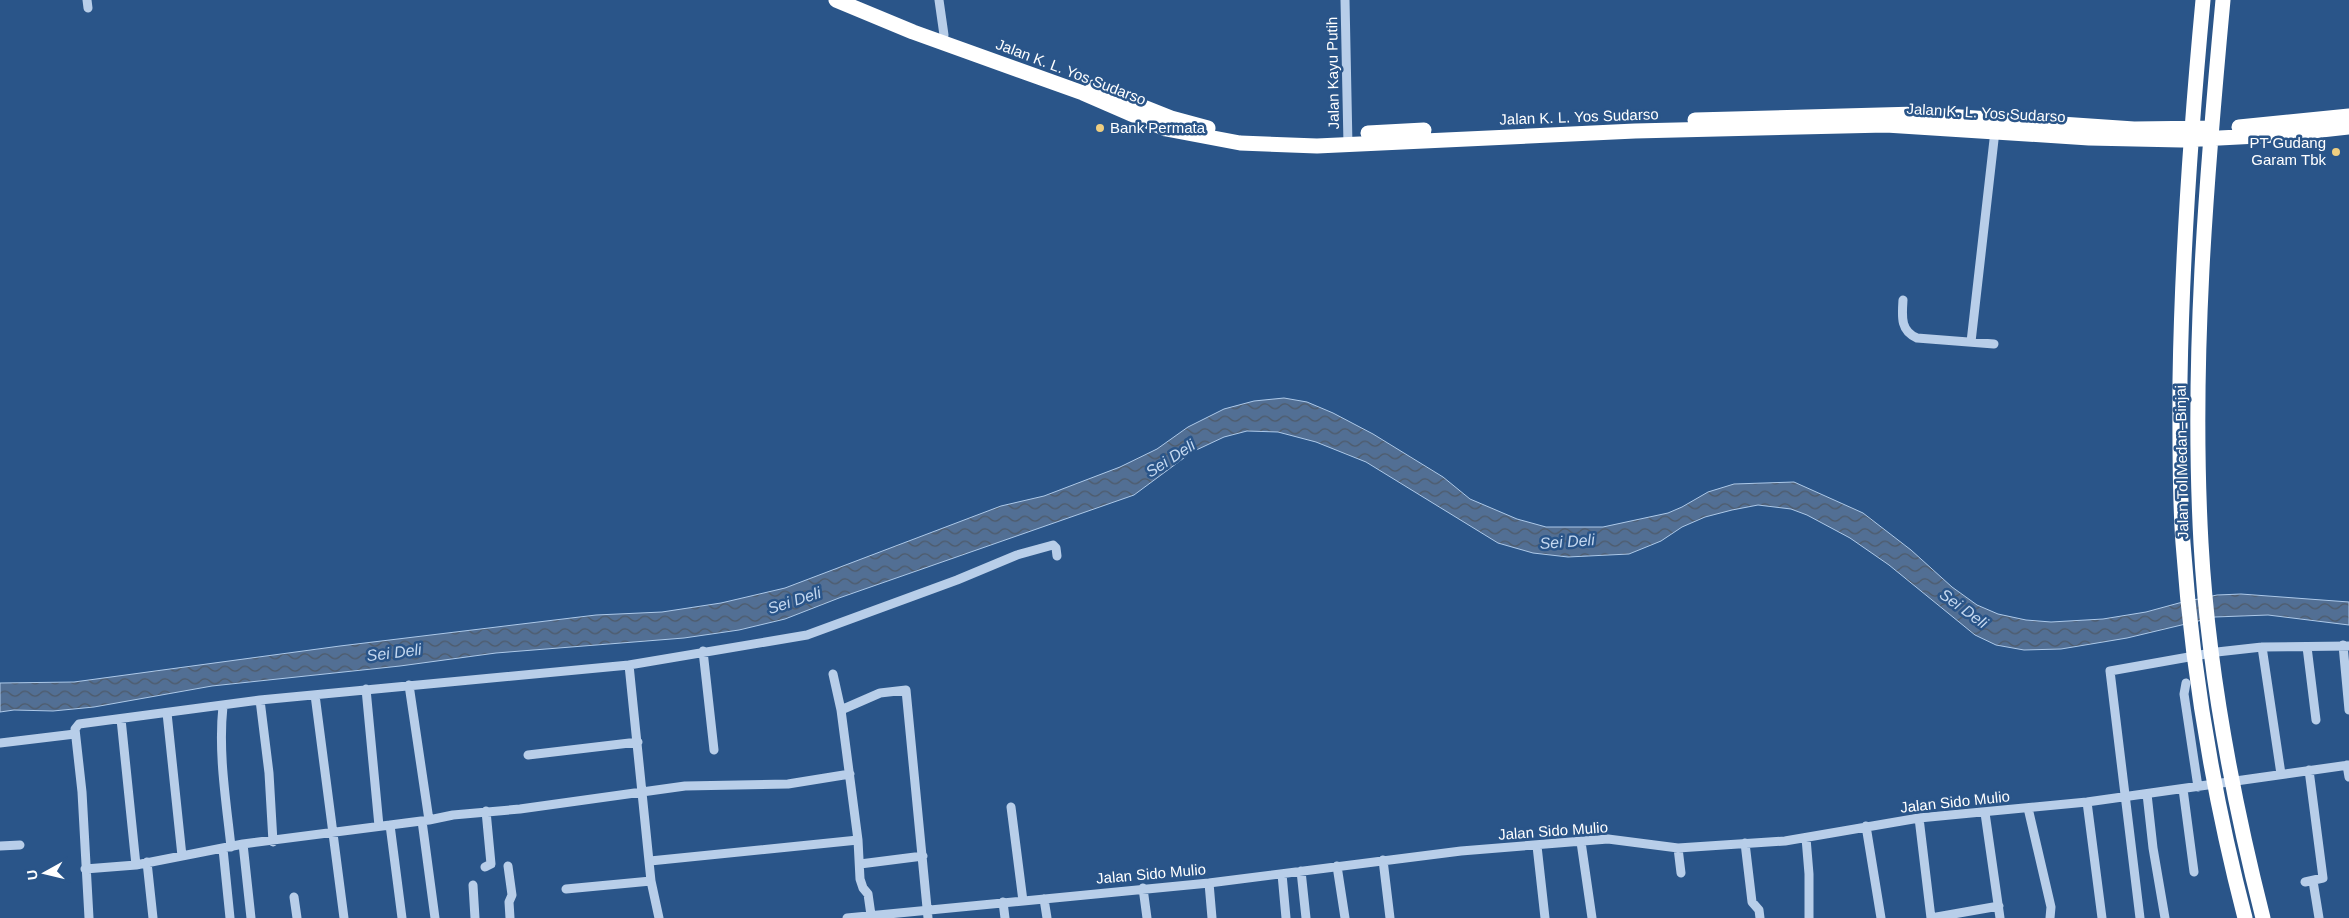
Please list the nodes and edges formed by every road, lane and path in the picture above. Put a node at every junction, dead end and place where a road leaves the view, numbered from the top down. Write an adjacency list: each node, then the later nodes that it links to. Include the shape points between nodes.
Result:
1 (836, 0): 7 (highway, Jalan K. L. Yos Sudarso)
2 (854, 0): 7 (highway, Jalan K. L. Yos Sudarso)
3 (939, 0): 7 (street)
4 (1345, 0): 11 (street, Jalan Kayu Putih)
5 (2203, 0): 128 (highway, Jalan Tol Medan–Binjai, via 2184,227 2180,426 2183,542 2205,739)
6 (2223, 0): 129 (highway, Jalan Tol Medan–Binjai, via 2203,229 2199,318 2197,427 2201,544 2223,734)
7 (943, 39): 11 (highway, Jalan K. L. Yos Sudarso, via 1086,84 1171,118 1210,129)
8 (2349, 116): 11 (highway, Jalan K. L. Yos Sudarso, via 2234,128 2134,129 1892,114 1391,131)
9 (2349, 127): 10 (highway, Jalan K. L. Yos Sudarso, via 2181,140)
10 (1994, 131): 11 (highway, Jalan K. L. Yos Sudarso, via 1878,126); 13 (street)
11 (1348, 140)
12 (1903, 300): 13 (street, via 1902,320 1911,336)
13 (1971, 342): 14 (street)
14 (1994, 344)
15 (1057, 556): 19 (street, via 1054,546 1046,547 1017,555 807,635)
16 (2346, 646): 18 (street); 29 (street)
17 (2262, 647): 18 (street); 41 (street); 47 (street, via 2110,671)
18 (2307, 647): 32 (street)
19 (703, 652): 20 (street); 36 (street)
20 (629, 665): 23 (street); 34 (street)
21 (832, 674): 28 (street)
22 (2186, 683): 43 (street, via 2184,694)
23 (409, 685): 24 (street); 54 (street)
24 (366, 689): 25 (street); 56 (street)
25 (315, 696): 26 (street); 58 (street)
26 (260, 700): 27 (street); 61 (street)
27 (223, 706): 30 (street); 68 (street, via 222,769)
28 (841, 710): 40 (street); 71 (street, via 880,693 906,690)
29 (2349, 710)
30 (167, 713): 31 (street); 70 (street)
31 (121, 719): 33 (street, via 79,724); 76 (street)
32 (2316, 720)
33 (75, 734): 35 (street); 80 (street, via 82,792)
34 (638, 742): 37 (street); 45 (street)
35 (0, 743)
36 (714, 750)
37 (528, 755)
38 (2348, 765): 39 (street, Jalan Sido Mulio); 42 (street)
39 (2309, 770): 41 (street, Jalan Sido Mulio); 130 (street, via 2323,878 2309,882)
40 (850, 774): 45 (street, via 788,784 685,786); 60 (street)
41 (2281, 774): 43 (street, Jalan Sido Mulio)
42 (2349, 777)
43 (2198, 787): 44 (street, Jalan Sido Mulio)
44 (2183, 789): 46 (street, Jalan Sido Mulio); 82 (street)
45 (642, 792): 51 (street); 73 (street)
46 (2147, 794): 47 (street, Jalan Sido Mulio); 127 (street)
47 (2124, 797): 48 (street, Jalan Sido Mulio); 126 (street)
48 (2087, 802): 50 (street, Jalan Sido Mulio); 125 (street)
49 (1012, 807): 92 (street)
50 (2028, 808): 52 (street, Jalan Sido Mulio); 124 (street, via 2051,910)
51 (486, 811): 54 (street); 79 (street, via 491,864)
52 (1985, 813): 53 (street, Jalan Sido Mulio); 94 (street)
53 (1919, 818): 57 (street, Jalan Sido Mulio); 122 (street)
54 (426, 820): 55 (street); 104 (street)
55 (390, 825): 56 (street); 103 (street)
56 (379, 826): 58 (street)
57 (1866, 826): 59 (street, Jalan Sido Mulio); 121 (street)
58 (332, 832): 61 (street); 102 (street)
59 (1806, 838): 63 (street, Jalan Sido Mulio); 120 (street)
60 (858, 840): 73 (street); 75 (street)
61 (273, 842): 64 (street)
62 (1582, 842): 67 (street, Jalan Sido Mulio); 69 (street, Jalan Sido Mulio, via 1608,839); 118 (street)
63 (1745, 843): 69 (street, Jalan Sido Mulio); 119 (street, via 1752,902 1759,910)
64 (243, 844): 68 (street); 100 (street)
65 (20, 845): 66 (street)
66 (0, 846)
67 (1537, 846): 72 (street, Jalan Sido Mulio); 117 (street)
68 (227, 848): 70 (street); 99 (street)
69 (1678, 848): 83 (street)
70 (182, 856): 74 (street)
71 (923, 856): 75 (street); 95 (street)
72 (1383, 860): 78 (street, Jalan Sido Mulio); 116 (street)
73 (650, 861): 85 (street)
74 (146, 862): 76 (street); 98 (street)
75 (860, 864): 96 (street, via 861,884 868,894)
76 (136, 865): 80 (street)
77 (508, 866): 106 (street, via 512,895)
78 (1337, 866): 81 (street, Jalan Sido Mulio); 115 (street)
79 (485, 867)
80 (85, 869): 97 (street)
81 (1301, 870): 84 (street, Jalan Sido Mulio); 114 (street)
82 (2194, 872)
83 (1681, 873)
84 (1282, 874): 86 (street, Jalan Sido Mulio); 113 (street)
85 (651, 881): 89 (street); 107 (street)
86 (1209, 883): 88 (street, Jalan Sido Mulio); 112 (street)
87 (473, 885): 105 (street)
88 (1143, 888): 91 (street, Jalan Sido Mulio); 111 (street)
89 (566, 889)
90 (294, 897): 101 (street)
91 (1044, 899): 92 (street, Jalan Sido Mulio); 110 (street)
92 (1023, 901): 93 (street, Jalan Sido Mulio)
93 (1003, 902): 95 (street, Jalan Sido Mulio); 109 (street)
94 (1999, 906): 122 (street); 123 (street)
95 (927, 914): 96 (street, Jalan Sido Mulio)
96 (871, 915): 108 (street, Jalan Sido Mulio)
97 (89, 918)
98 (152, 918)
99 (230, 918)
100 (251, 918)
101 (297, 918)
102 (344, 918)
103 (402, 918)
104 (435, 918)
105 (476, 918)
106 (510, 918)
107 (659, 918)
108 (847, 918)
109 (1005, 918)
110 (1047, 918)
111 (1147, 918)
112 (1212, 918)
113 (1286, 918)
114 (1306, 918)
115 (1345, 918)
116 (1390, 918)
117 (1545, 918)
118 (1592, 918)
119 (1760, 918)
120 (1809, 918)
121 (1880, 918)
122 (1931, 918)
123 (2000, 918)
124 (2050, 918)
125 (2102, 918)
126 (2140, 918)
127 (2165, 918)
128 (2245, 918)
129 (2263, 918)
130 (2319, 918)

